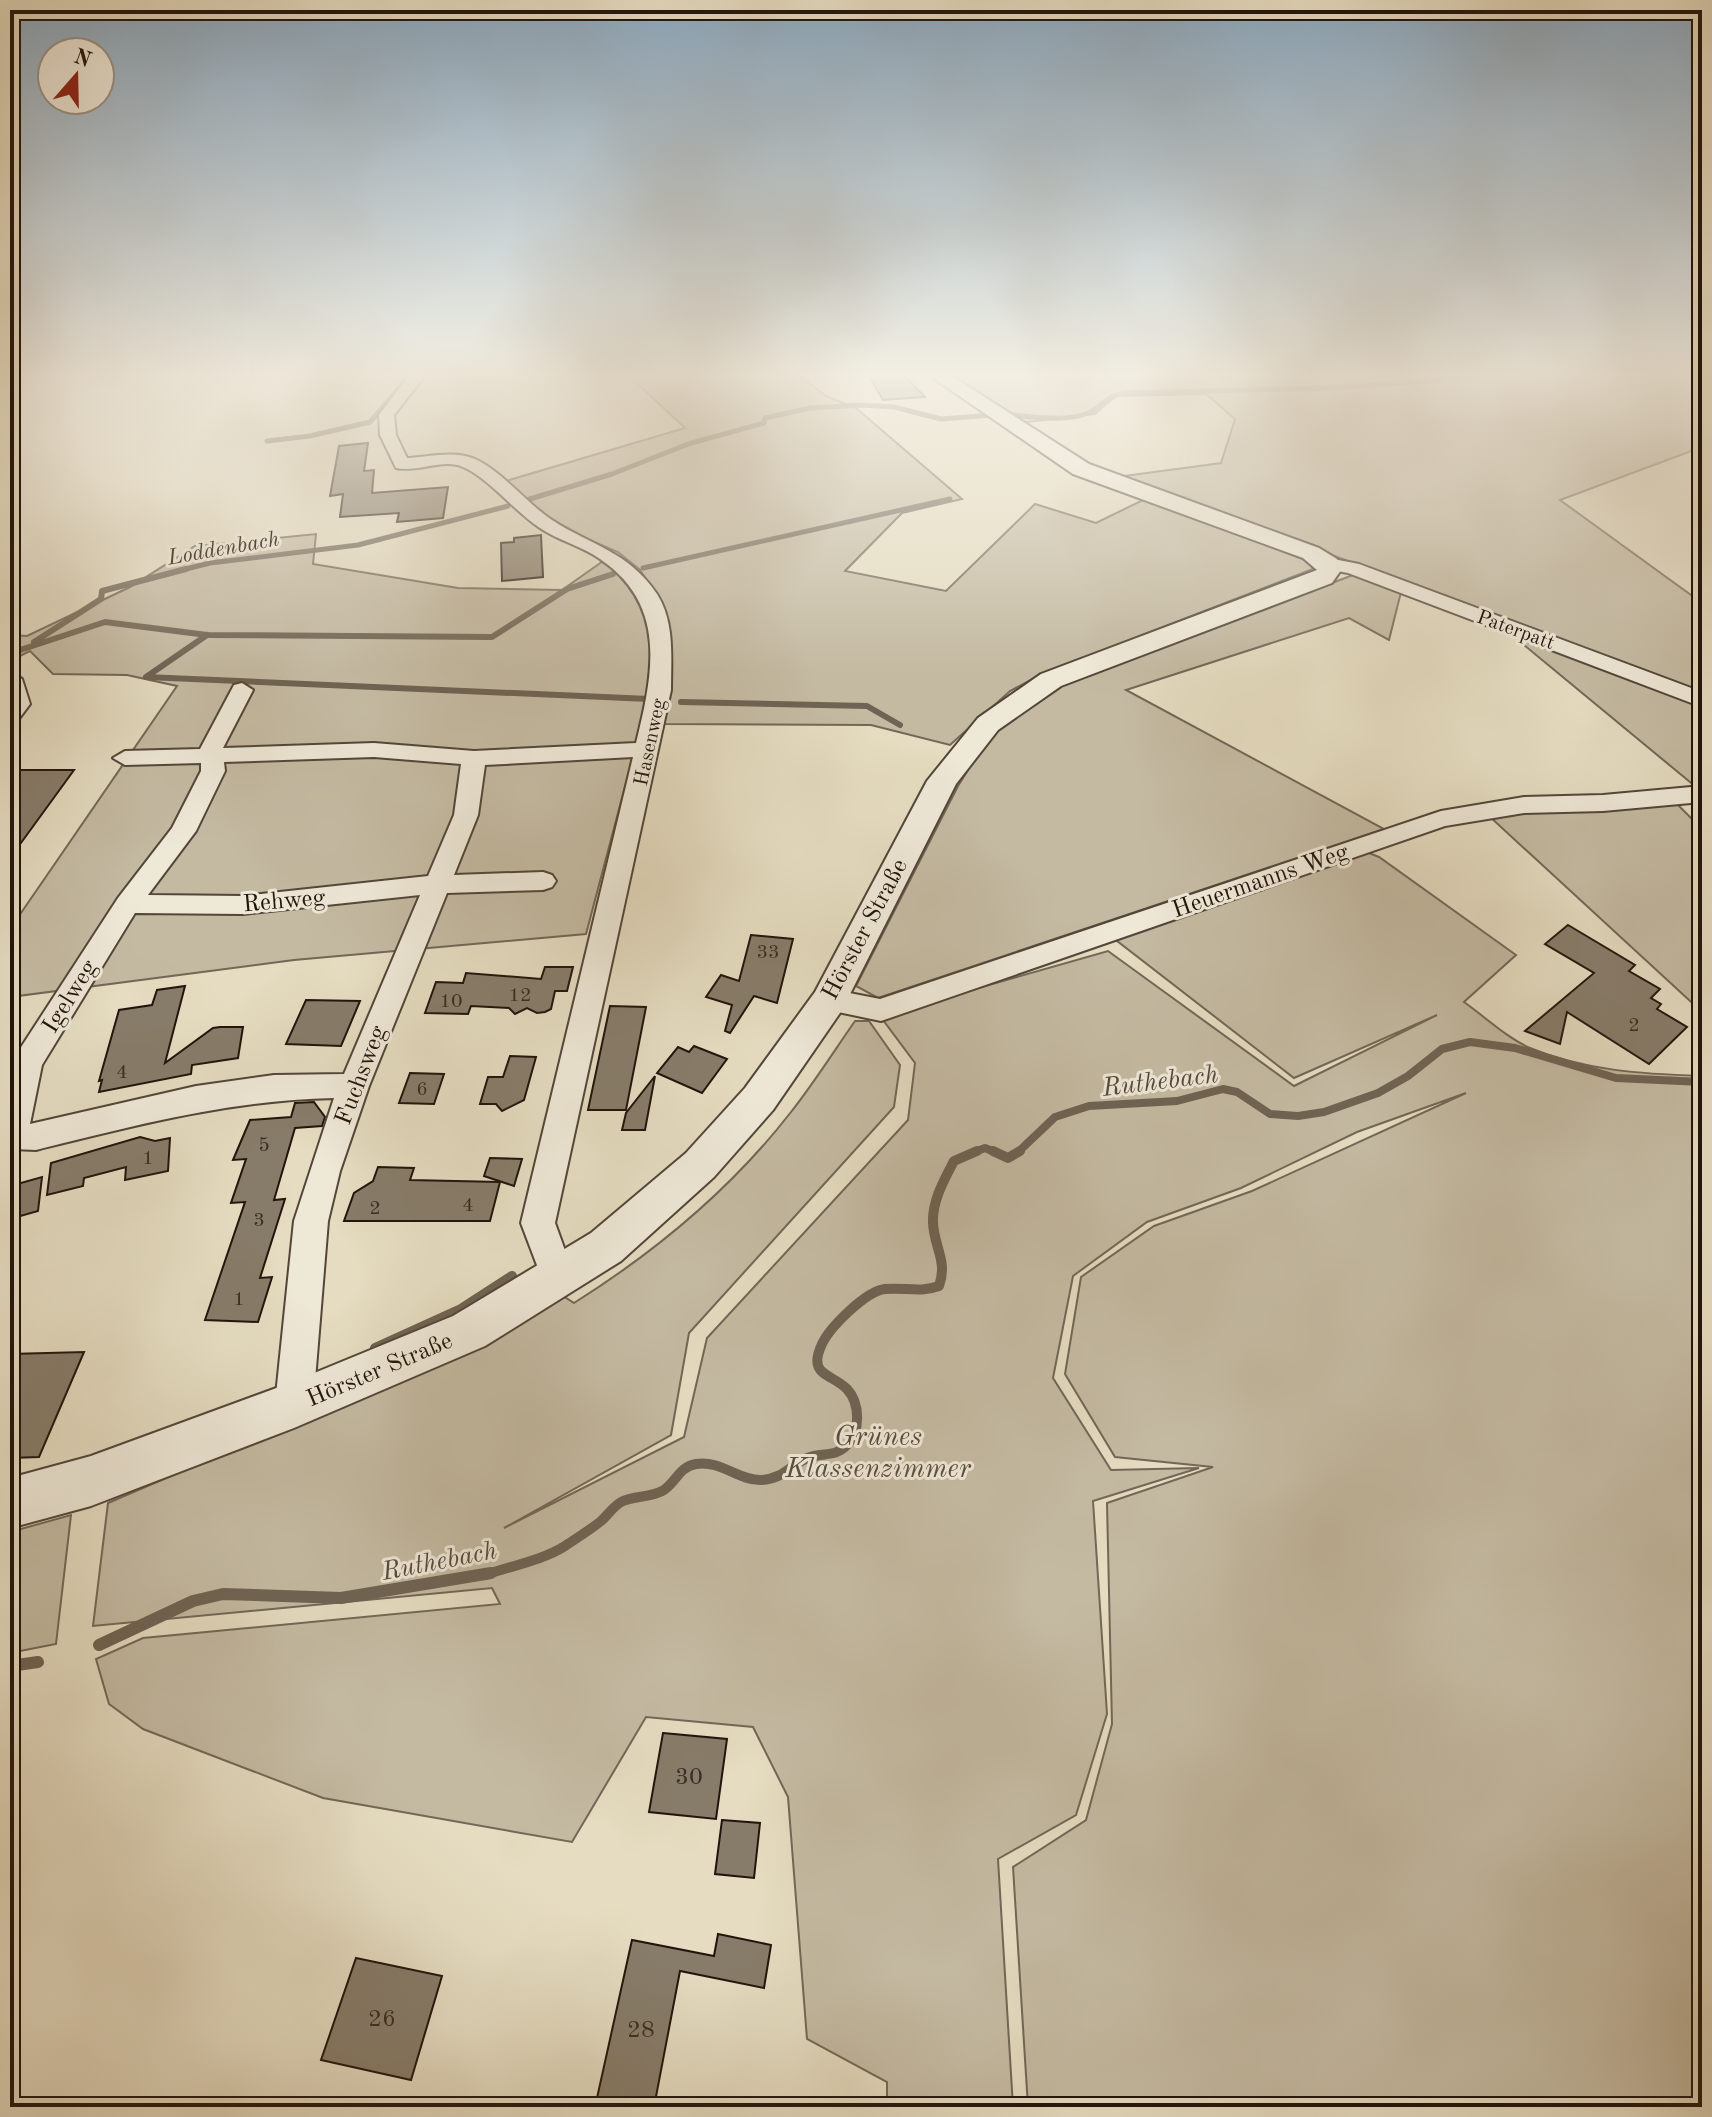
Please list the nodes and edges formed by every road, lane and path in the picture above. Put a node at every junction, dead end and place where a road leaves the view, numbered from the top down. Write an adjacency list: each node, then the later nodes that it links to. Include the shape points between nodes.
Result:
1 (481, 472): 8 (street, Hasenweg, via 547,525 621,564 649,597 660,628 661,669)
2 (1089, 472): 3 (street, via 1311,553)
3 (1328, 564): 6 (street, Paterpatt, via 1352,568); 16 (street, Hörster Straße, via 1323,578 1051,680 988,724 942,781)
4 (11, 679): 7 (street, via 19,704)
5 (242, 690): 9 (street, Igelweg, via 211,744)
6 (1702, 700)
7 (10, 715)
8 (647, 749): 11 (street); 18 (street, Hasenweg, via 538,1223)
9 (214, 757): 10 (street); 11 (street, via 374,750); 15 (street, Igelweg, via 213,771 183,831)
10 (125, 758)
11 (474, 758): 14 (street, Fuchsweg, via 466,815)
12 (1702, 794): 16 (street, Heuermanns Weg, via 1524,805 1441,819 881,1010)
13 (543, 881): 14 (street, Rehweg)
14 (440, 884): 15 (street, Rehweg, via 243,905); 17 (street, Fuchsweg)
15 (127, 904): 17 (street, Igelweg, via 27,1063 12,1136 36,1137 196,1098 274,1087)
16 (829, 1000): 18 (street, Hörster Straße, via 759,1099 700,1165 606,1247)
17 (354, 1086): 19 (street, Fuchsweg, via 311,1221)
18 (558, 1278): 19 (street, Hörster Straße, via 469,1331)
19 (294, 1405): 20 (street, Hörster Straße, via 91,1481)
20 (10, 1503)

